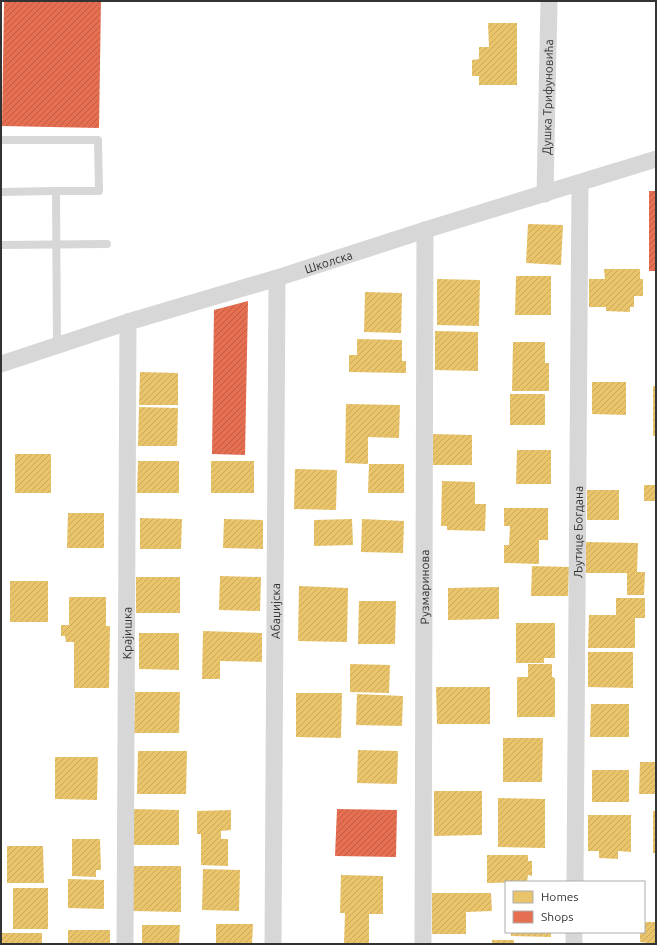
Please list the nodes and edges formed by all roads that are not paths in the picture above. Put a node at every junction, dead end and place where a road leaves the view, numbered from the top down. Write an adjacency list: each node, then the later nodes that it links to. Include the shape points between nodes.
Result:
1 (549, 1): 7 (street, Душка Трифуновића)
2 (1, 140): 5 (lane, via 98,140 99,191)
3 (656, 159): 4 (street, Школска)
4 (580, 183): 7 (street, Школска); 16 (street, Љутице Богдана)
5 (56, 191): 6 (lane); 11 (lane)
6 (1, 192)
7 (545, 194): 8 (street, Школска)
8 (425, 230): 12 (street, Школска); 20 (street, Рузмаринова)
9 (107, 244): 11 (lane)
10 (1, 245): 11 (lane)
11 (56, 245): 14 (lane)
12 (277, 278): 13 (street, Школска); 19 (street, Абаџијска)
13 (128, 322): 14 (street, Школска); 18 (street, Крајишка)
14 (57, 346): 15 (street, Школска)
15 (1, 364)
16 (575, 881)
17 (574, 933): 21 (street)
18 (124, 944)
19 (273, 944)
20 (422, 944)
21 (574, 944)

